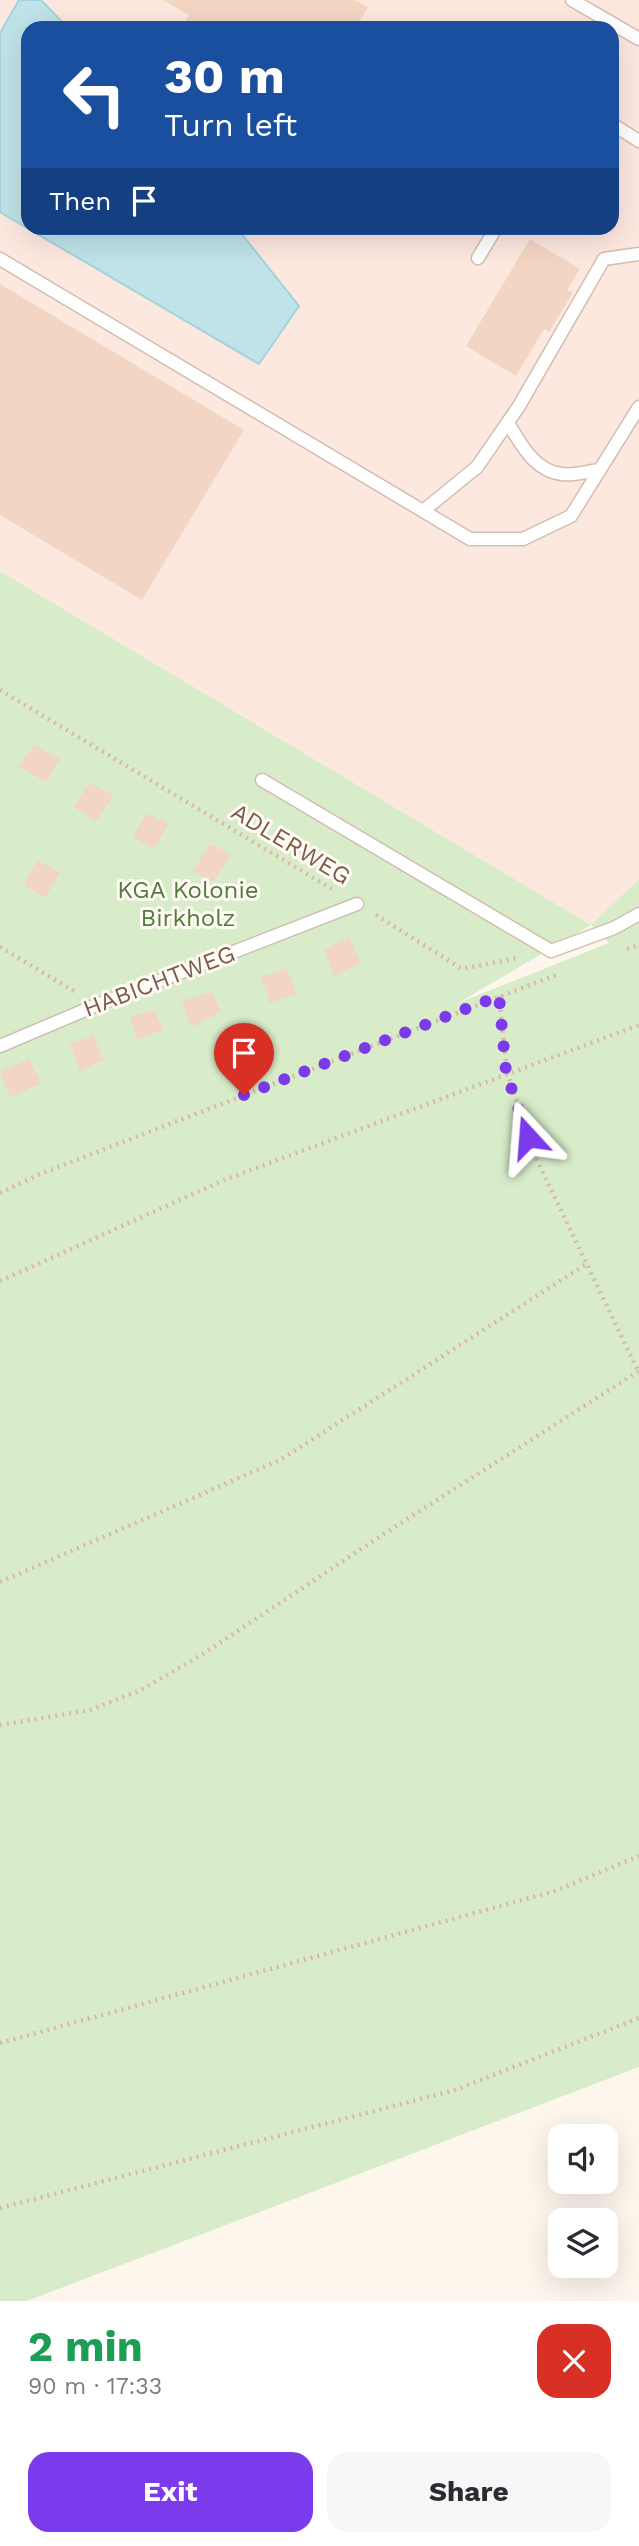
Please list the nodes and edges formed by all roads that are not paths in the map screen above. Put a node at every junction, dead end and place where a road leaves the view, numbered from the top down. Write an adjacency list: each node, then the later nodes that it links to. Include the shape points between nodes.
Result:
1 (572, 0): 2 (lane)
2 (602, 21)
3 (619, 31): 4 (lane)
4 (639, 39)
5 (619, 128): 6 (lane)
6 (639, 141)
7 (492, 235): 9 (lane)
8 (639, 254): 12 (lane, via 604,259)
9 (478, 258)
10 (0, 259): 14 (lane)
11 (639, 407): 13 (lane)
12 (508, 423): 13 (lane, via 538,465 562,474); 14 (lane, via 477,467)
13 (600, 470): 14 (lane, via 571,516 523,539 470,539)
14 (423, 511)
15 (262, 780): 17 (lane, via 551,951)
16 (358, 904): 18 (lane, HABICHTWEG)
17 (639, 914)
18 (0, 1046)

